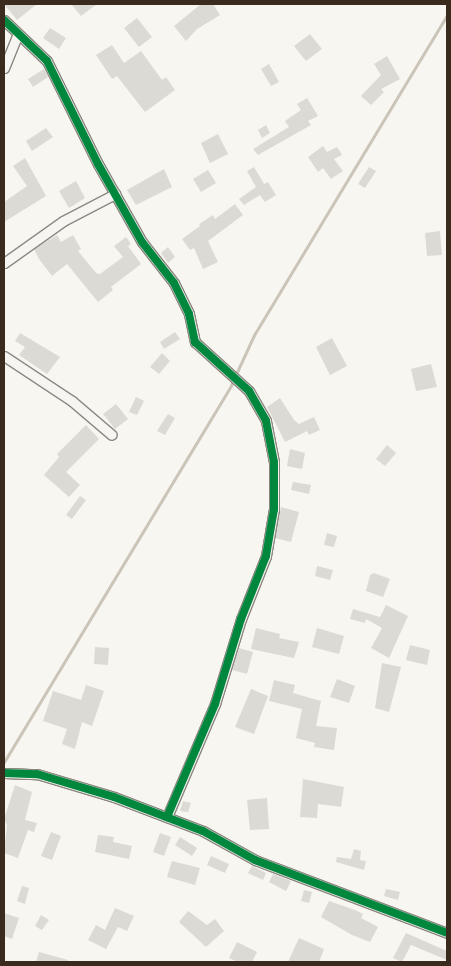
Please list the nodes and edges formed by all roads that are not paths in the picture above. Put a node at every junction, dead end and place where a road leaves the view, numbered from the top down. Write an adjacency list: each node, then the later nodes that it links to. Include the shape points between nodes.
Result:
1 (4, 20): 2 (street)
2 (18, 34): 3 (street); 4 (street, via 47,61)
3 (4, 68)
4 (116, 194): 5 (street, via 63,221); 9 (street, via 142,242 174,283 188,314 195,342 249,391 266,421 274,462 274,509 266,556 241,619 215,704)
5 (4, 264)
6 (4, 356): 7 (street, via 72,401)
7 (112, 435)
8 (4, 773): 9 (street, via 36,774 64,781)
9 (167, 817): 10 (street, via 204,831 255,860)
10 (447, 934)

